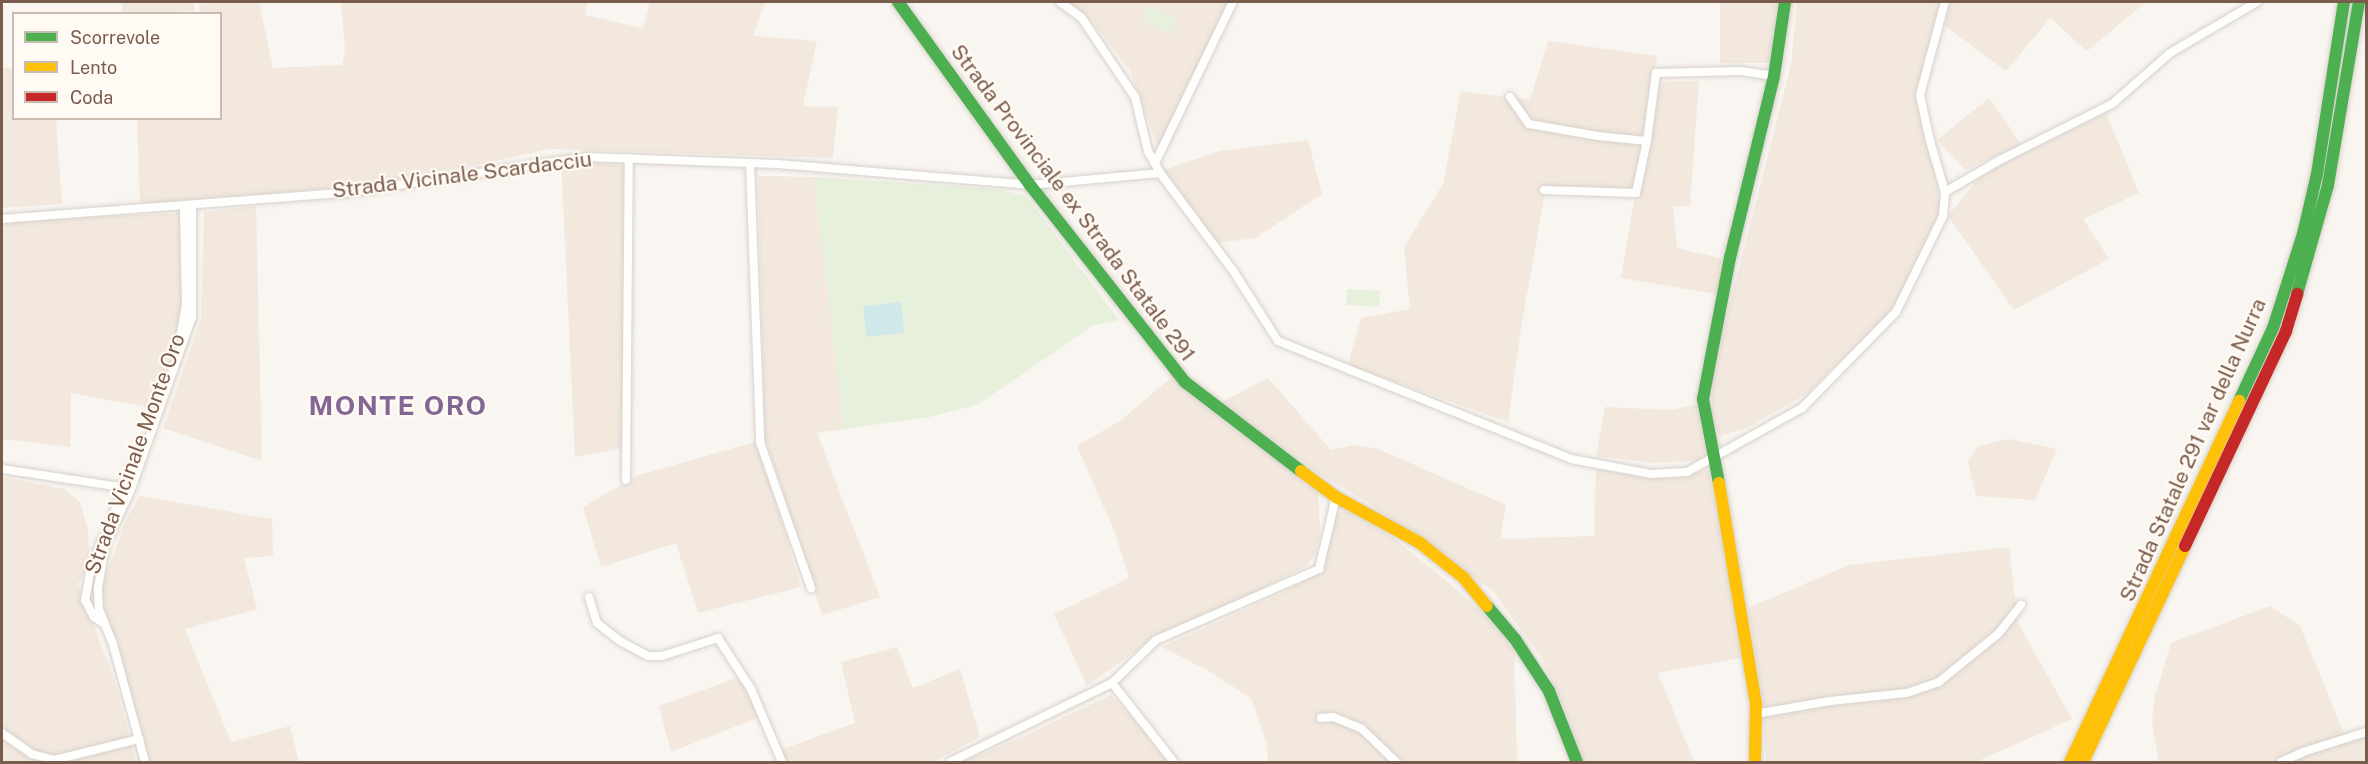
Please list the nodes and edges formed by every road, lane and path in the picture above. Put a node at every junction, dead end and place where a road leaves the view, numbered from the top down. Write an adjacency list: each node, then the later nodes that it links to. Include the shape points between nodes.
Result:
1 (898, 2): 16 (main road, Strada Provinciale ex Strada Statale 291)
2 (1060, 2): 14 (street, via 1081,17 1135,97 1148,151)
3 (1233, 2): 14 (street)
4 (1785, 2): 9 (main road)
5 (1945, 2): 18 (street, via 1920,95)
6 (2257, 2): 18 (street, via 2170,54 2112,104)
7 (2344, 2): 21 (main road, Strada Statale 291 var della Nurra, via 2317,174)
8 (2359, 2): 21 (main road, Strada Statale 291 var della Nurra, via 2328,185)
9 (1773, 76): 11 (street, via 1740,71 1656,73); 23 (main road, via 1706,377 1703,399)
10 (1510, 98): 11 (street, via 1529,124)
11 (1647, 141): 17 (street, via 1634,195)
12 (629, 158): 13 (street, Strada Vicinale Scardacciu); 19 (street, Strada Vicinale Scardacciu, via 586,157 350,192); 25 (street)
13 (750, 163): 16 (street, Strada Vicinale Scardacciu); 28 (street, via 760,442)
14 (1155, 163): 15 (street)
15 (1160, 173): 16 (street, Strada Vicinale Scardacciu); 23 (street, via 1234,272 1278,341 1571,459 1651,474 1687,472)
16 (1030, 185): 27 (main road, Strada Provinciale ex Strada Statale 291, via 1185,382)
17 (1544, 190)
18 (1945, 192): 23 (street, via 1943,216 1896,312 1802,408)
19 (188, 206): 20 (street, Strada Vicinale Scardacciu); 26 (street, Strada Vicinale Monte Oro, via 192,317)
20 (2, 219)
21 (2280, 329): 22 (main road, Strada Statale 291 var della Nurra)
22 (2257, 381): 45 (main road, Strada Statale 291 var della Nurra); 46 (main road, Strada Statale 291 var della Nurra)
23 (1713, 456): 33 (main road, via 1733,558)
24 (2, 469): 26 (street)
25 (626, 480)
26 (128, 488): 31 (street, Strada Vicinale Monte Oro, via 105,545 98,588); 31 (street, Strada Vicinale Monte Oro, via 91,567 85,600 94,617)
27 (1336, 497): 32 (street, via 1319,569 1156,640); 43 (main road, Strada Provinciale ex Strada Statale 291, via 1420,543 1464,578 1515,639 1549,691)
28 (811, 588)
29 (589, 597): 39 (street, via 597,623 648,656 662,656 718,638 752,689)
30 (2021, 605): 33 (street, via 1999,633 1939,682 1907,693)
31 (104, 623): 37 (street, Strada Vicinale Monte Oro)
32 (1112, 683): 40 (street); 41 (street)
33 (1755, 714): 44 (main road)
34 (1321, 718): 42 (street, via 1333,717 1362,729)
35 (2367, 732): 47 (street)
36 (2, 733): 37 (street, via 32,754 54,760)
37 (138, 739): 38 (street, Strada Vicinale Monte Oro)
38 (145, 762)
39 (782, 762)
40 (950, 762)
41 (1174, 762)
42 (1396, 762)
43 (1577, 762)
44 (1755, 762)
45 (2070, 762)
46 (2084, 762)
47 (2281, 762)

